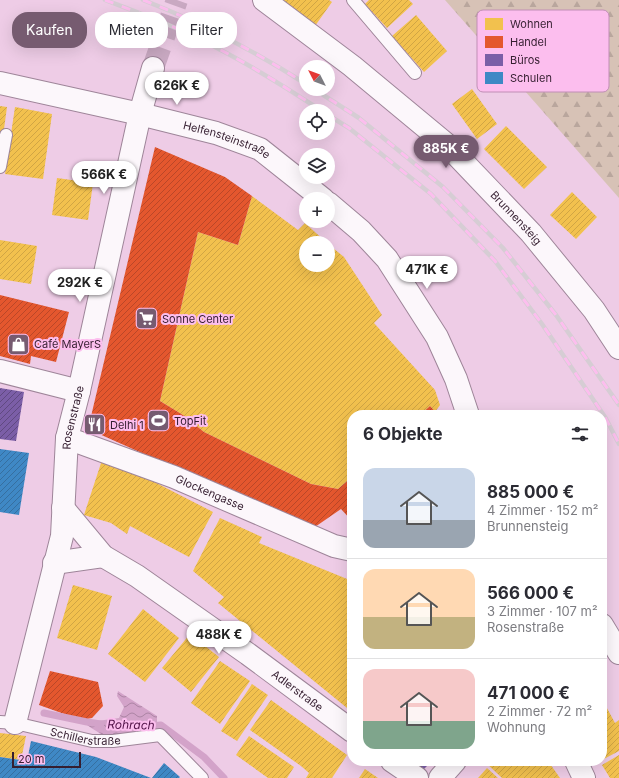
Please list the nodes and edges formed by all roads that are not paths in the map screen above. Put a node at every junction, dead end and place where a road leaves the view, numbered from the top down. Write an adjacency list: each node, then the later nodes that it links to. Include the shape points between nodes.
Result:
1 (264, 0): 11 (street, Brunnensteig, via 352,66 446,144 531,233 594,310)
2 (353, 0): 4 (lane)
3 (153, 68): 6 (street)
4 (415, 73)
5 (0, 83): 6 (street, Helfensteinstraße)
6 (140, 114): 9 (street, Helfensteinstraße, via 216,133 260,149); 13 (street, Rosenstraße)
7 (6, 135): 8 (lane)
8 (0, 166)
9 (314, 192)
10 (335, 209): 14 (street, via 361,231 387,259 437,337)
11 (619, 348)
12 (0, 371): 13 (street)
13 (80, 391): 15 (street, Rosenstraße)
14 (466, 410)
15 (67, 438): 16 (street, Rosenstraße); 17 (street, Glockengasse, via 174,477 334,546)
16 (63, 508): 18 (street, Adlerstraße); 19 (street, Rosenstraße, via 62,536)
17 (347, 549)
18 (103, 556): 19 (street); 23 (street, Adlerstraße, via 137,576)
19 (54, 563): 22 (street, Rosenstraße)
20 (607, 634): 21 (street)
21 (619, 654)
22 (8, 723): 27 (lane, Schillerstraße, via 92,741 160,735)
23 (347, 727)
24 (399, 766): 28 (street)
25 (451, 766): 29 (street)
26 (578, 766): 30 (street)
27 (202, 778)
28 (417, 778)
29 (440, 778)
30 (584, 778)

